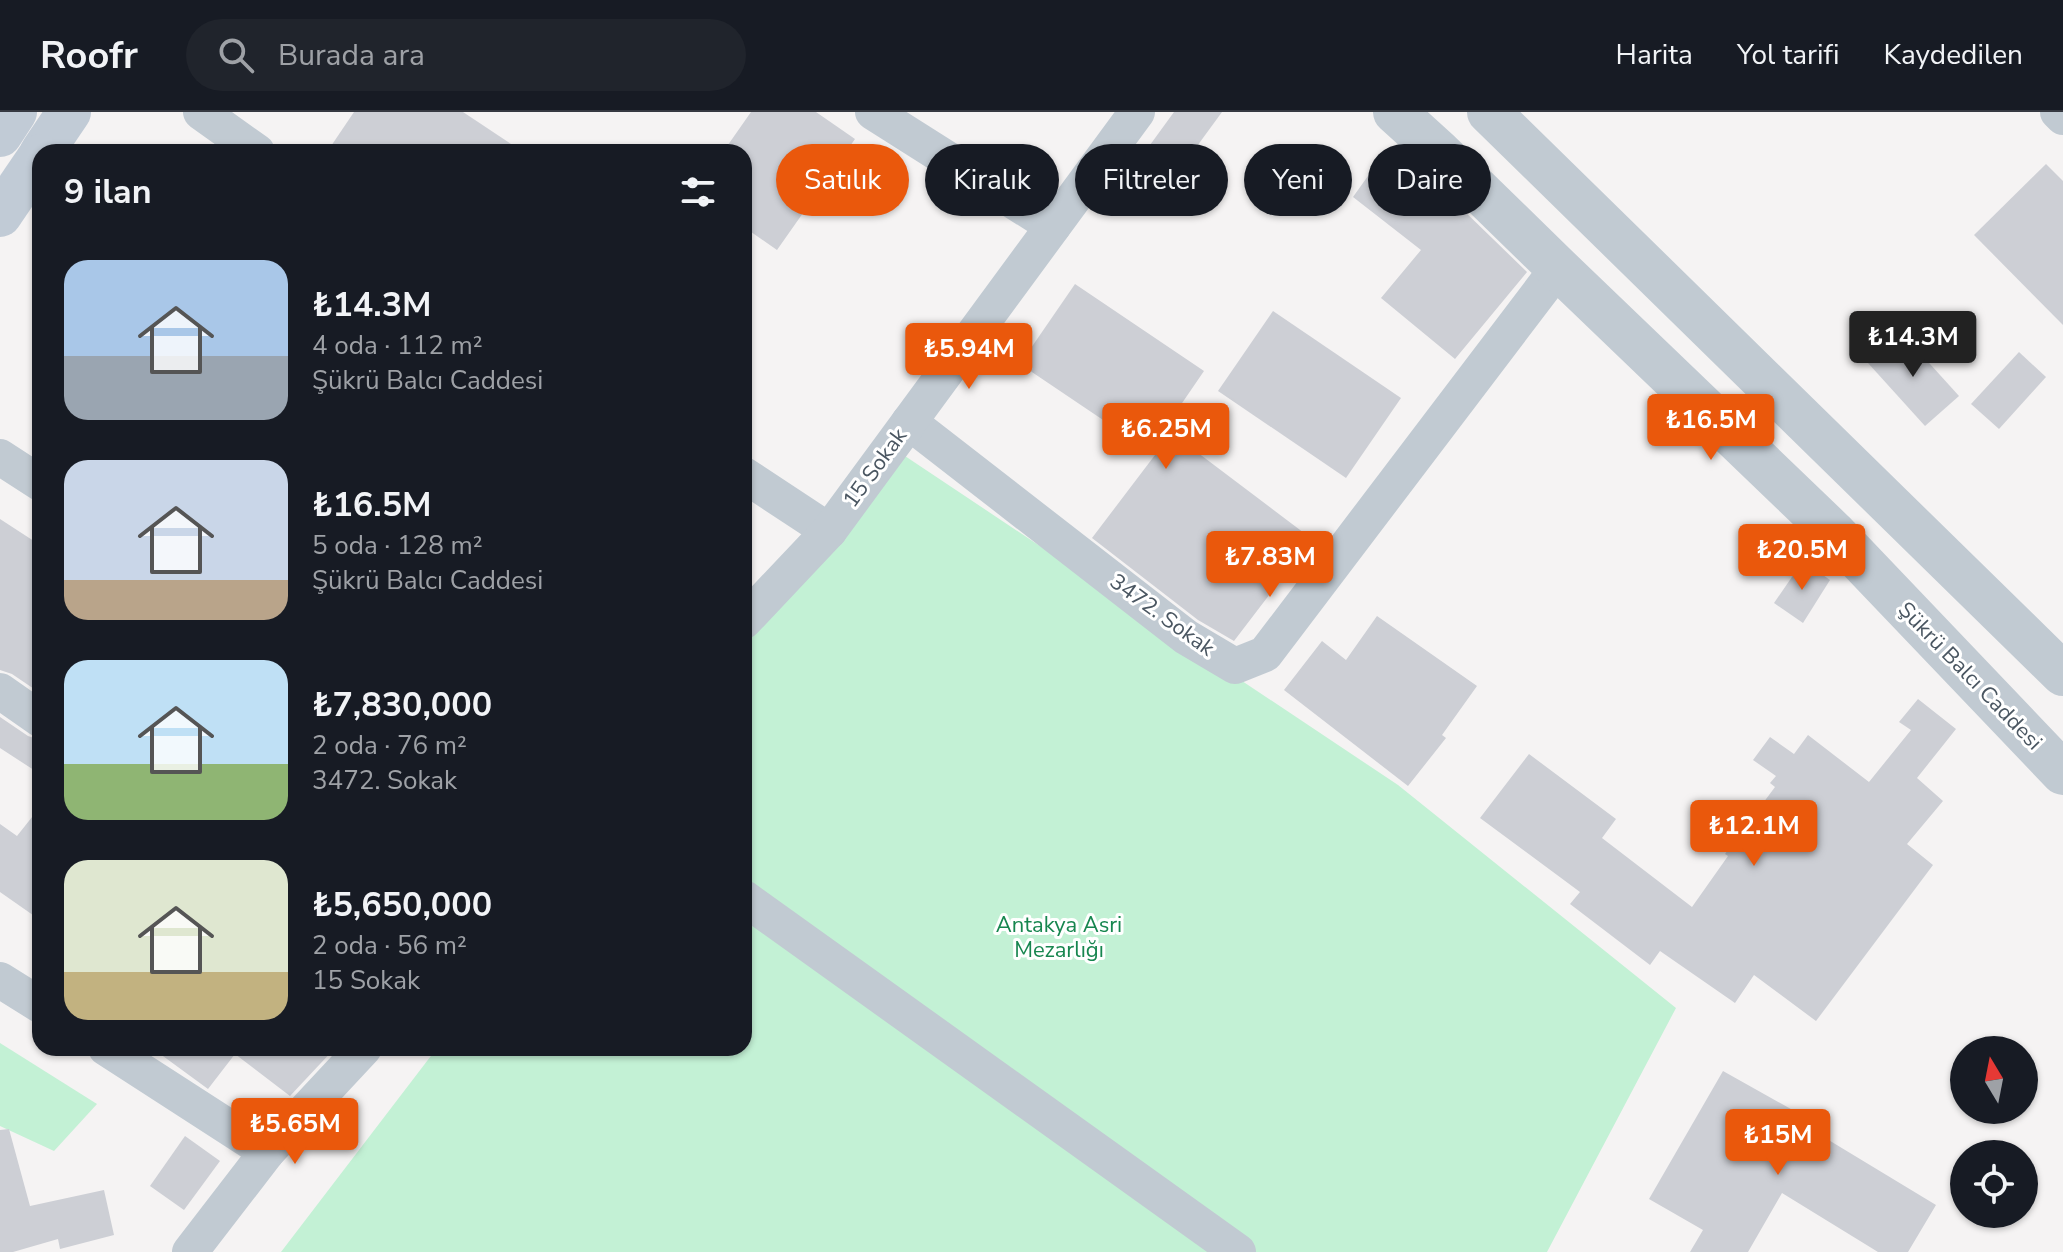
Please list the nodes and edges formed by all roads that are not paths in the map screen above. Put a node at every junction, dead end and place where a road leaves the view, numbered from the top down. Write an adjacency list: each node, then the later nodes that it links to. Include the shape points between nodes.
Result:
1 (15, 112): 10 (main road)
2 (69, 112): 11 (main road)
3 (201, 112): 12 (street)
4 (873, 112): 15 (street)
5 (1137, 112): 15 (street, 15 Sokak)
6 (1395, 112): 16 (street, Şükrü Balcı Caddesi)
7 (1489, 112): 23 (street)
8 (2058, 112): 9 (street)
9 (2063, 117)
10 (0, 135)
11 (48, 144)
12 (246, 144)
13 (32, 167): 14 (main road)
14 (0, 215)
15 (1053, 226): 17 (street, 15 Sokak)
16 (1558, 268): 17 (street, 3472. Sokak, via 1265,654 1235,666 1186,637); 26 (street, Şükrü Balcı Caddesi, via 1833,532)
17 (909, 422): 21 (street, 15 Sokak)
18 (0, 457): 19 (street)
19 (32, 478)
20 (752, 480): 21 (street)
21 (829, 531): 22 (street, 15 Sokak)
22 (752, 613)
23 (2063, 674)
24 (0, 691): 25 (street)
25 (32, 713)
26 (2063, 773)
27 (752, 904): 34 (street)
28 (0, 980): 29 (street)
29 (32, 1000)
30 (118, 1056): 32 (street)
31 (357, 1056): 32 (street)
32 (267, 1152): 33 (street)
33 (190, 1252)
34 (1238, 1252)

